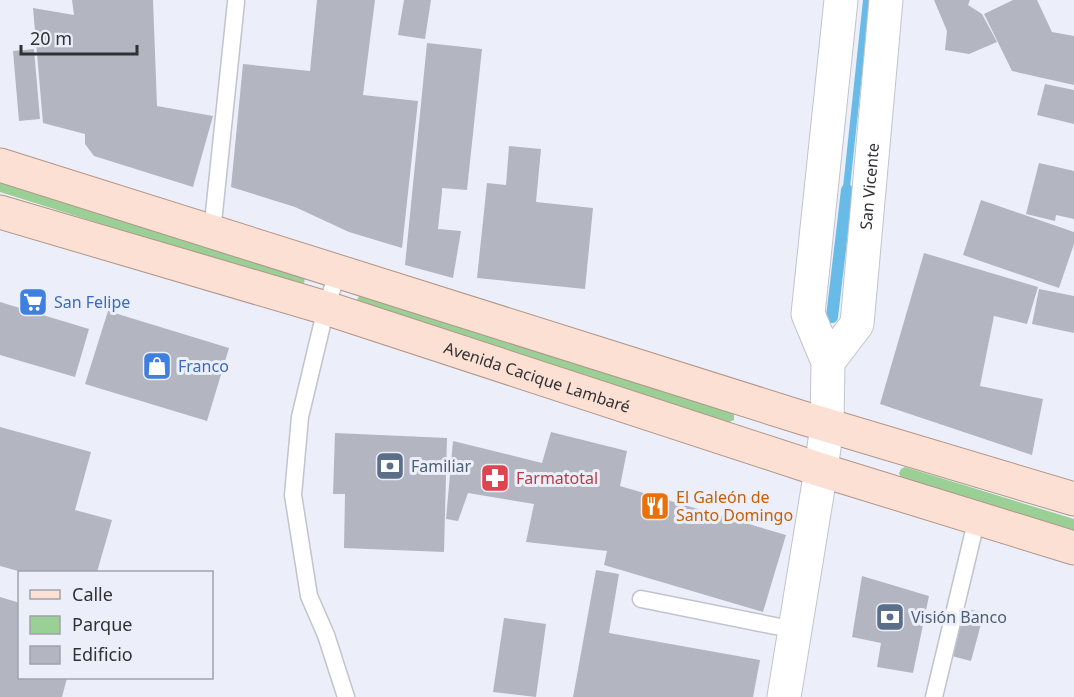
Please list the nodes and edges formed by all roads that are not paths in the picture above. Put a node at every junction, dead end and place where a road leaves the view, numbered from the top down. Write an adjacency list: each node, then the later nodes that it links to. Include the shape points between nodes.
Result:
1 (841, 0): 9 (street, via 808,314)
2 (886, 0): 9 (street, San Vicente, via 857,324)
3 (236, 2): 6 (lane)
4 (0, 165): 6 (main road)
5 (0, 212): 8 (main road, Avenida Cacique Lambaré)
6 (212, 232): 7 (main road)
7 (338, 271): 8 (lane); 10 (main road)
8 (326, 308): 11 (main road, Avenida Cacique Lambaré); 17 (lane, via 300,417 293,495 309,596)
9 (828, 362): 10 (street)
10 (827, 425): 11 (street); 12 (main road)
11 (821, 470): 13 (main road, Avenida Cacique Lambaré); 16 (street)
12 (1074, 499)
13 (976, 518): 14 (main road, Avenida Cacique Lambaré); 19 (lane)
14 (1074, 548)
15 (641, 599): 16 (lane)
16 (795, 630): 18 (street)
17 (346, 697)
18 (784, 697)
19 (934, 697)

